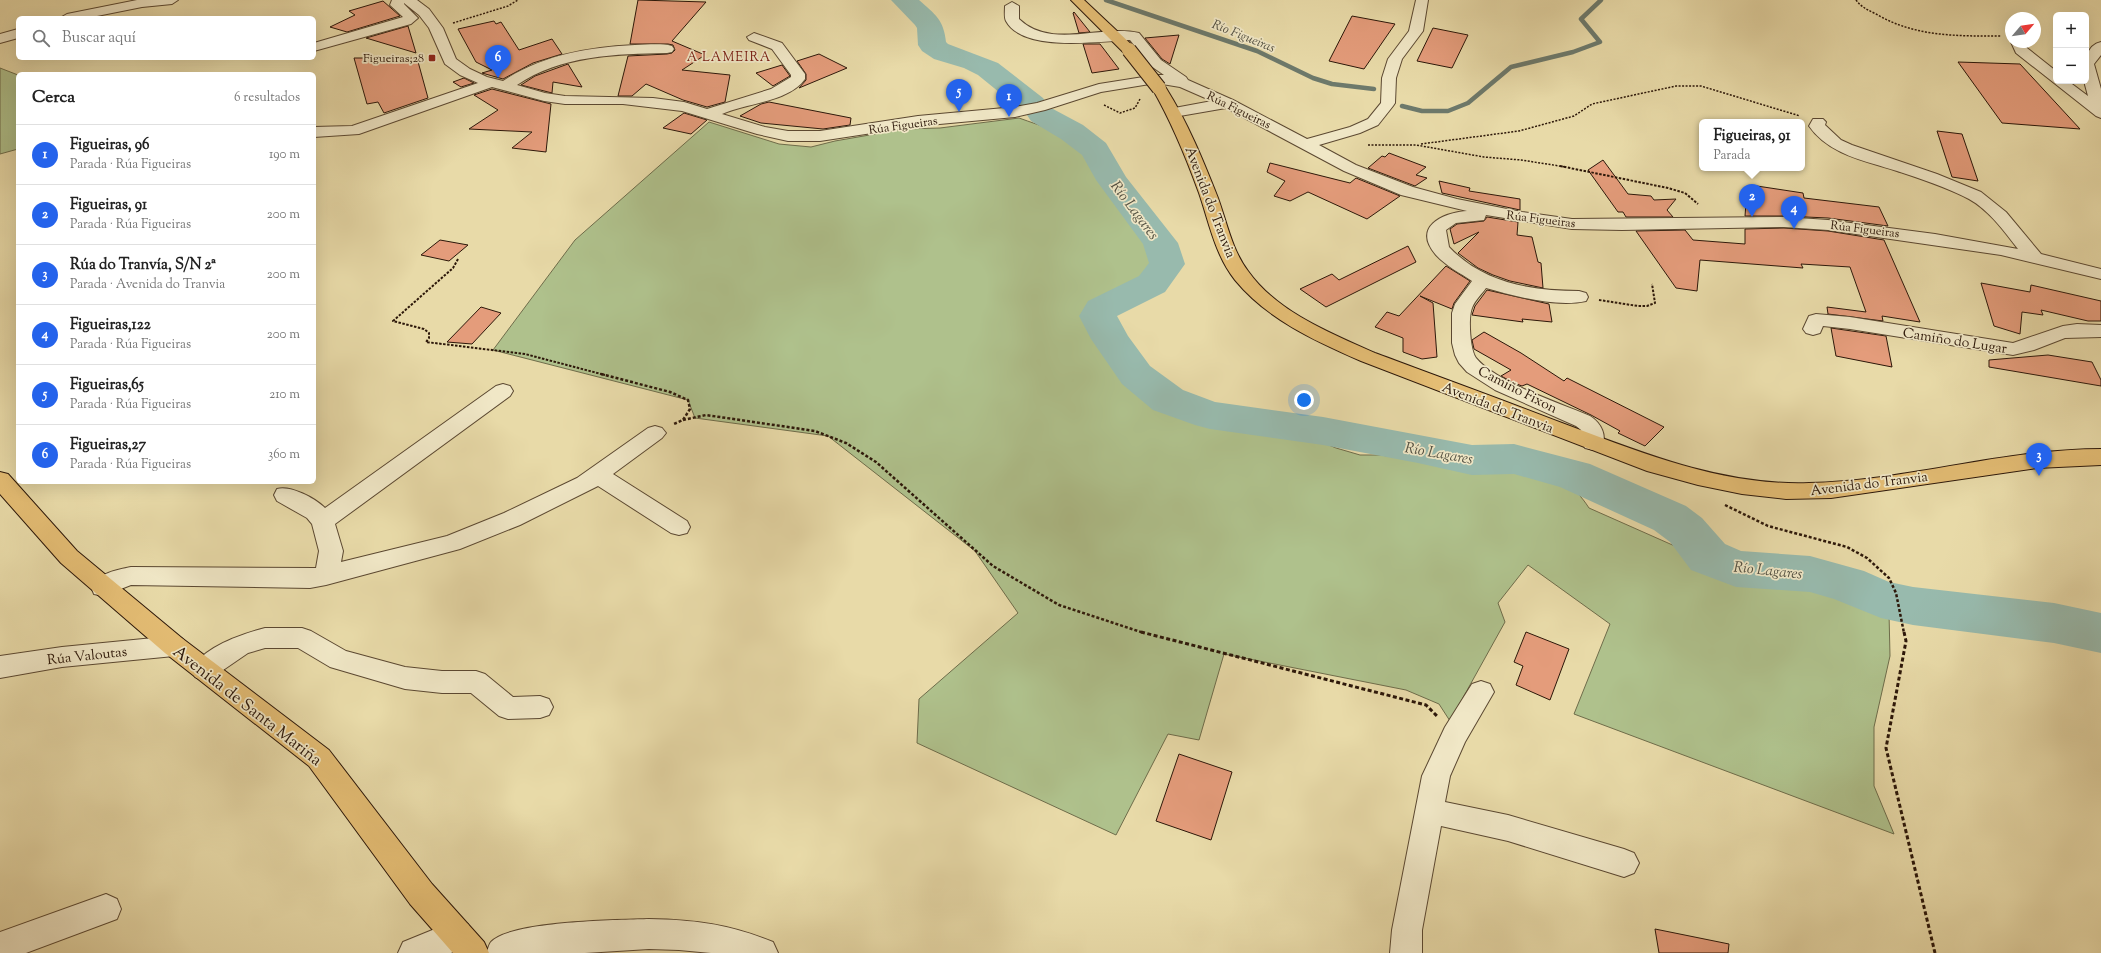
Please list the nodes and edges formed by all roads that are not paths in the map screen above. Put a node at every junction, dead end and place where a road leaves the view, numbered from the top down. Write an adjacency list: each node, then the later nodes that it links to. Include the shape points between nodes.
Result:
1 (172, 0): 7 (street)
2 (401, 0): 12 (street, via 397,5 411,18 406,21)
3 (409, 0): 17 (street, Rúa Figueiras, via 424,12 436,28 450,60 465,72)
4 (1077, 0): 9 (main road, Avenida do Tranvia)
5 (1422, 0): 27 (street, via 1416,31 1395,59 1388,78 1388,103 1373,122)
6 (1012, 6): 9 (street, via 1012,20 1022,30 1037,37)
7 (77, 16)
8 (16, 34): 11 (street)
9 (1115, 35): 18 (street, via 1134,36 1156,63); 23 (main road, Avenida do Tranvia, bridge, via 1145,69)
10 (754, 37): 24 (street, via 777,46 798,74 798,79 769,96 718,109)
11 (0, 39)
12 (316, 46)
13 (2101, 46): 22 (street, via 2087,64)
14 (2020, 48): 16 (street)
15 (667, 49): 20 (street, via 607,52 543,64 514,79)
16 (2053, 76)
17 (489, 82): 20 (street, Rúa Figueiras); 26 (street, via 484,86 354,131)
18 (1185, 84): 21 (street, Rúa Figueiras); 24 (street, Rúa Figueiras, via 1156,79 1119,84 1015,112 918,121 820,136 788,136)
19 (2063, 84): 22 (street)
20 (505, 87): 24 (street, Rúa Figueiras, via 565,100 653,102)
21 (1228, 103): 23 (street); 27 (street, Rúa Figueiras)
22 (2098, 110)
23 (1174, 112): 37 (main road, Avenida do Tranvia, via 1190,147 1231,259 1251,286 1270,304 1306,328 1368,358)
24 (709, 114)
25 (1818, 122): 29 (street, via 1817,126 1827,138 1854,152 1919,173 1976,197 1995,210)
26 (316, 132)
27 (1307, 144): 28 (street, Rúa Figueiras, via 1350,168 1407,191)
28 (1489, 211): 29 (street, Rúa Figueiras, via 1572,224 1784,222 1859,228 1936,238); 31 (street, via 1486,215 1446,220 1440,224 1437,233 1438,245 1445,253)
29 (2034, 257): 30 (street, Rúa Figueiras)
30 (2101, 274)
31 (1482, 280): 32 (street, via 1502,288 1554,297); 37 (street, Camiño Fixon, via 1466,302 1461,314 1461,333 1466,358 1477,371 1525,396 1583,421 1591,427)
32 (1579, 297)
33 (1813, 330): 34 (street, Camiño do Lugar, via 1816,320 1850,323 2013,349 2027,348 2062,332)
34 (2101, 331)
35 (503, 391): 42 (street)
36 (655, 433): 39 (street)
37 (1593, 443): 38 (main road, Avenida do Tranvia, via 1655,466 1697,478 1785,490 1830,490 2047,459)
38 (2101, 457)
39 (598, 475): 43 (street); 44 (street, via 585,484 512,519 452,544)
40 (0, 480): 45 (main road, Avenida de Santa Mariña, via 69,557)
41 (285, 494): 42 (street, via 315,512)
42 (322, 521): 44 (street, via 331,551)
43 (679, 527)
44 (326, 576): 45 (street, via 310,579 131,576 117,579)
45 (103, 587): 46 (main road, Avenida de Santa Mariña)
46 (174, 646): 47 (street, Rúa Valoutas, via 62,657); 48 (main road, Avenida de Santa Mariña)
47 (0, 667)
48 (204, 670): 50 (street, via 240,645 265,638 302,638 339,660 406,678 476,682 508,708); 54 (main road, Avenida de Santa Mariña, via 319,758 421,894)
49 (1481, 692): 51 (street, via 1455,735 1436,776)
50 (540, 707)
51 (1429, 812): 52 (street, via 1508,828); 59 (street, via 1407,930)
52 (1624, 863)
53 (106, 909): 55 (street)
54 (465, 944): 56 (street)
55 (6, 948)
56 (414, 953)
57 (502, 953): 58 (street, via 532,942 677,933 750,947)
58 (762, 953)
59 (1406, 953)

